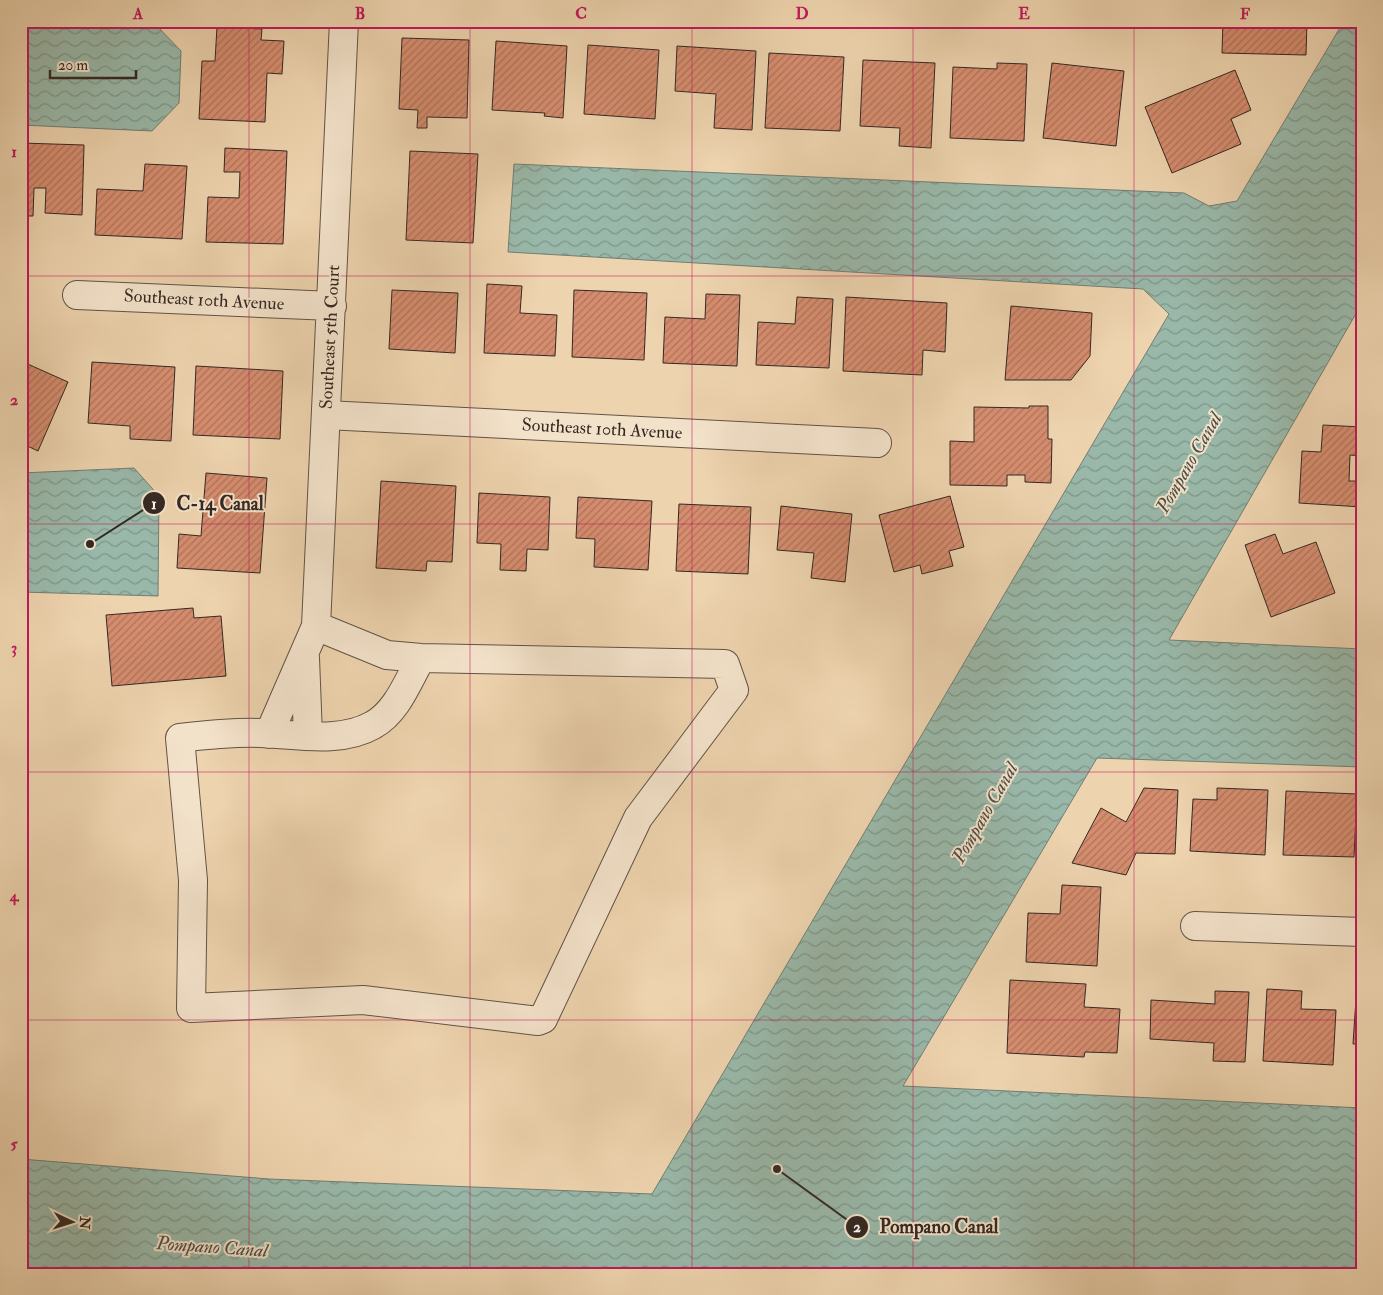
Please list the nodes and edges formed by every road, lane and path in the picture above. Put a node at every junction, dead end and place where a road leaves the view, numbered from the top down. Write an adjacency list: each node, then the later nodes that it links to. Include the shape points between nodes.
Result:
1 (344, 21): 3 (street, Southeast 5th Court)
2 (77, 295): 3 (street, Southeast 10th Avenue)
3 (332, 306): 4 (street, Southeast 5th Court)
4 (326, 415): 5 (street, Southeast 10th Avenue); 6 (street, Southeast 5th Court)
5 (877, 443)
6 (316, 626): 7 (street, Southeast 5th Court); 8 (street, via 387,655)
7 (305, 652): 9 (street, Southeast 5th Court); 10 (street)
8 (421, 658): 9 (street, via 725,664 734,690 638,818 543,1019 538,1021 364,1000 191,1008 193,880 180,738 224,733); 10 (street, via 396,704 374,725 354,733)
9 (269, 734): 10 (street)
10 (308, 736)
11 (1195, 926): 12 (street)
12 (1362, 932)

